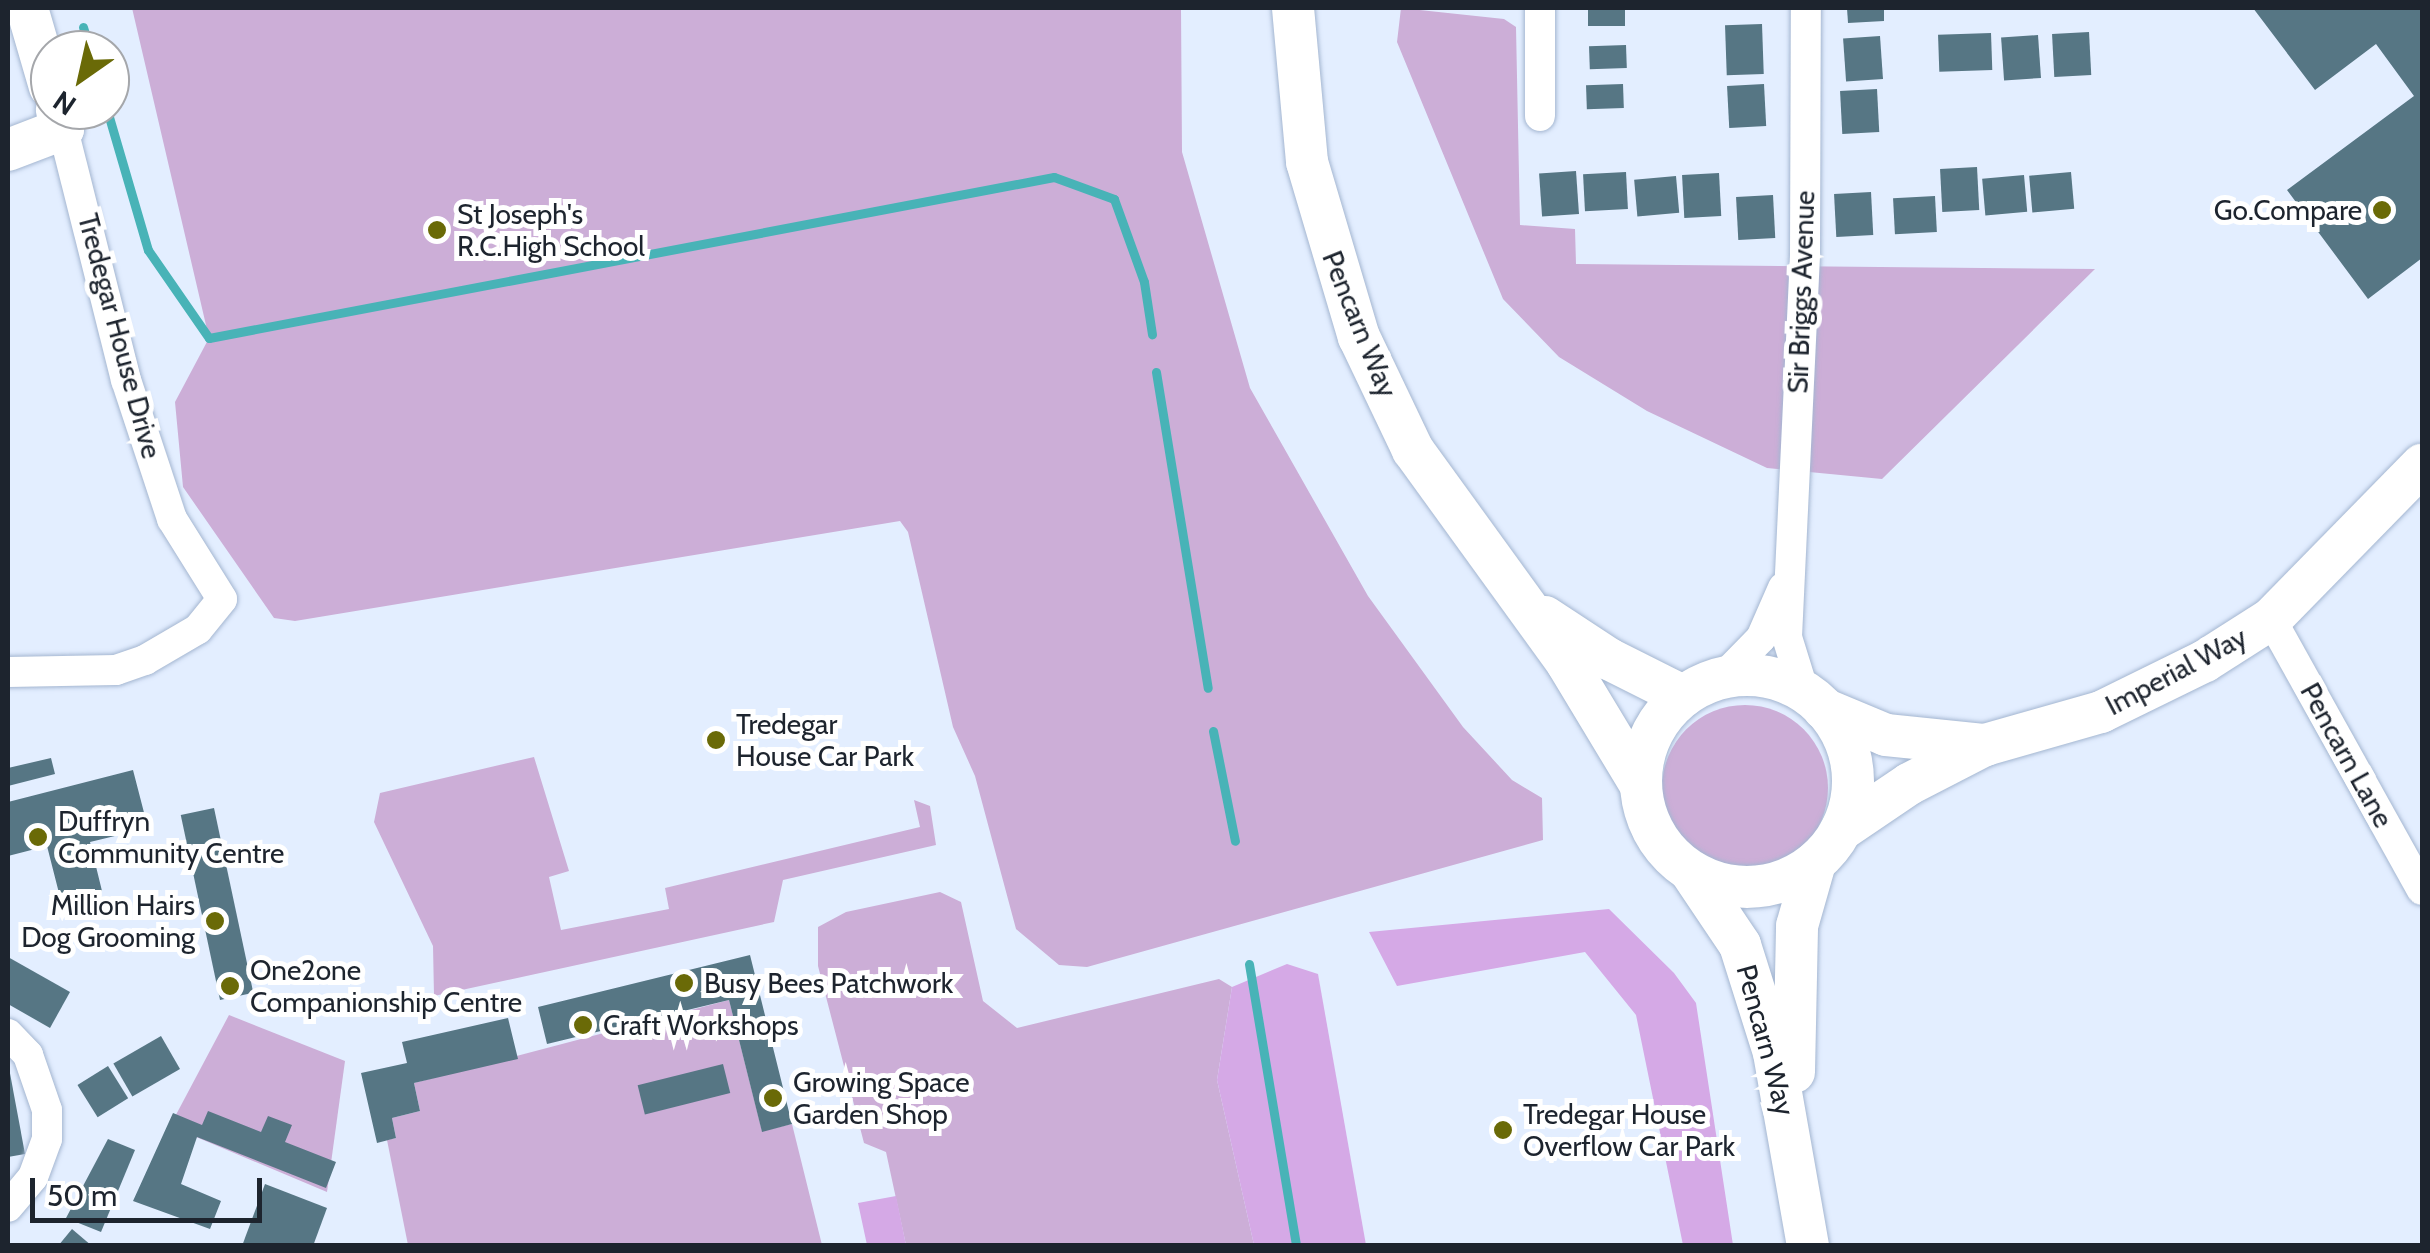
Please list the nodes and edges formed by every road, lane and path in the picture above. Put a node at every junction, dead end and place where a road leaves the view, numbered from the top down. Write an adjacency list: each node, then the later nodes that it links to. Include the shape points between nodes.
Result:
1 (1293, 8): 10 (street, Pencarn Way, via 1307,162 1359,337 1414,450)
2 (1540, 8): 4 (street)
3 (1806, 8): 9 (street, Sir Briggs Avenue, via 1805,253)
4 (1540, 116)
5 (43, 130): 7 (street)
6 (63, 130): 12 (street, Tredegar House Drive, via 126,380 172,519 222,600 198,629 116,670)
7 (8, 150)
8 (2422, 464): 11 (street, Imperial Way)
9 (1788, 576): 13 (street, Sir Briggs Avenue, via 1761,638); 15 (street, Sir Briggs Avenue, via 1787,637)
10 (1524, 602): 14 (street, Pencarn Way, via 1609,659); 17 (street, Pencarn Way)
11 (2270, 619): 16 (street, Imperial Way, via 2206,661 2101,712); 20 (street, Pencarn Lane)
12 (8, 672)
13 (1722, 678): 14 (street); 15 (street, via 1770,678)
14 (1683, 696): 17 (street, via 1659,720)
15 (1814, 700): 16 (street, Imperial Way, via 1886,735); 18 (street, via 1842,735 1852,766)
16 (1985, 745): 18 (street, Imperial Way, via 1910,784)
17 (1640, 784): 19 (street, via 1650,825)
18 (1828, 847): 19 (street, via 1787,880 1755,888 1722,885); 22 (street, Pencarn Way, via 1796,926)
19 (1691, 872): 22 (street, Pencarn Way, via 1740,945 1774,1053)
20 (2422, 890)
21 (8, 1034): 23 (street, via 28,1055 47,1110 47,1138 33,1177)
22 (1797, 1163): 24 (street, Pencarn Way)
23 (8, 1207)
24 (1808, 1246)

